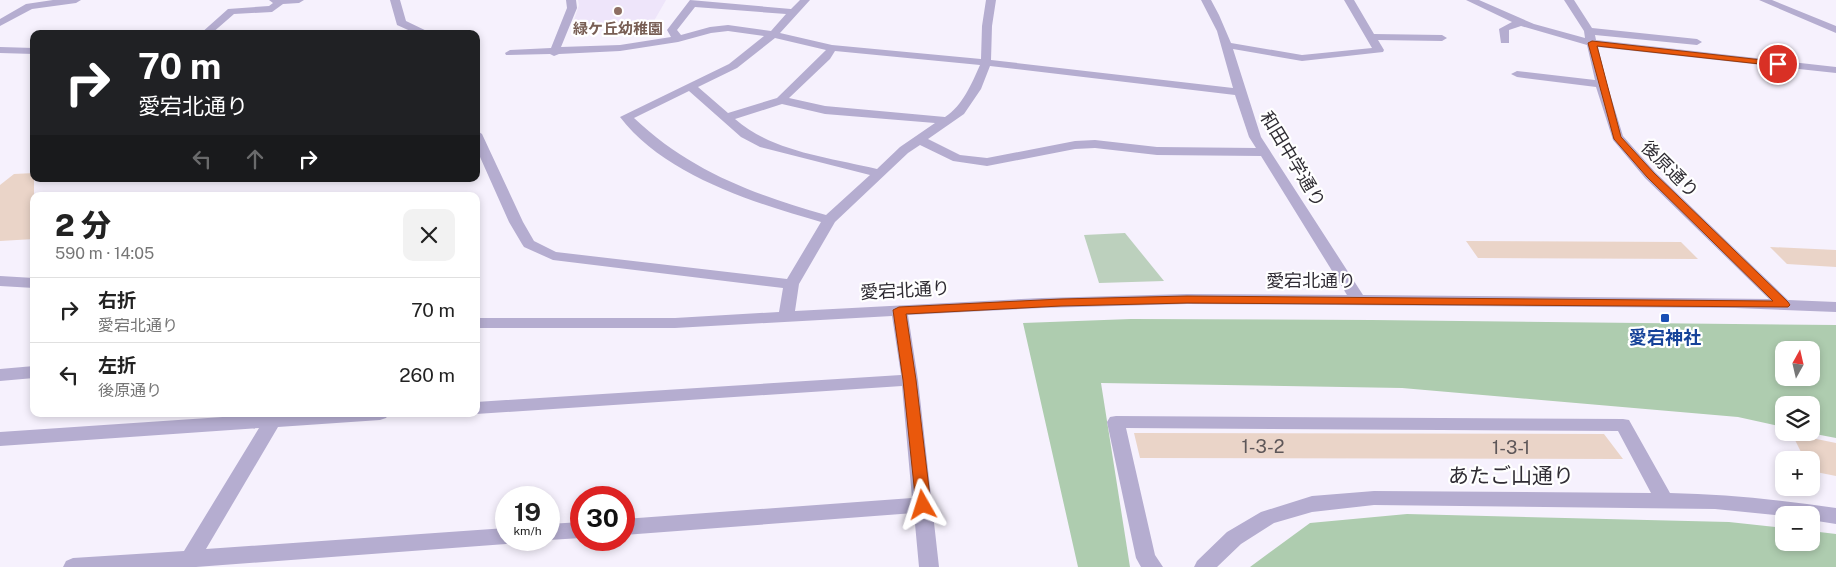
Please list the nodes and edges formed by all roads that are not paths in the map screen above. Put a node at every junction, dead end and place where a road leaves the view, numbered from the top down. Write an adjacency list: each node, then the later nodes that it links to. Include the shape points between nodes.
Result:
1 (76, 0): 16 (street, via 25,7)
2 (299, 0): 12 (street)
3 (395, 0): 19 (street, via 400,23)
4 (571, 0): 33 (street, via 572,8)
5 (805, 0): 15 (street)
6 (992, 0): 34 (street, via 987,26)
7 (1206, 0): 28 (street, 和田中学通り)
8 (1349, 0): 22 (street)
9 (1471, 0): 17 (street)
10 (1569, 0): 23 (street, 後原通り)
11 (1786, 0): 14 (street)
12 (277, 1): 18 (street, via 272,9 231,11)
13 (695, 2): 15 (street); 25 (street, via 672,30)
14 (1769, 2): 20 (street)
15 (795, 12): 21 (street)
16 (0, 22)
17 (1521, 22): 23 (street); 26 (street, via 1504,28)
18 (210, 30)
19 (412, 30)
20 (1836, 30)
21 (773, 34): 25 (street, via 728,28); 29 (street); 38 (street, via 733,66)
22 (1371, 36): 24 (street); 28 (street, via 1379,50 1302,58)
23 (1590, 37): 27 (street); 35 (street); 37 (street, 後原通り)
24 (1442, 38)
25 (678, 39): 33 (street)
26 (1505, 41)
27 (1696, 42)
28 (1226, 45): 39 (street, 和田中学通り)
29 (832, 48): 34 (street); 40 (street)
30 (0, 50): 31 (street)
31 (30, 51)
32 (510, 53): 33 (street)
33 (554, 53)
34 (986, 64): 39 (street); 42 (street, via 975,89 960,112)
35 (1836, 70)
36 (1517, 74): 37 (street)
37 (1601, 84): 52 (street, 後原通り, via 1617,137 1633,157)
38 (691, 87): 41 (street); 47 (street, via 626,116 639,130 696,173 745,194)
39 (1239, 92): 45 (street, 和田中学通り, via 1246,116)
40 (781, 100): 41 (street); 42 (street, via 825,110)
41 (725, 118): 46 (street, via 764,144)
42 (949, 121): 43 (street)
43 (919, 140): 45 (street, via 957,158 987,162 1095,144 1156,151); 46 (street)
44 (480, 143): 50 (street, via 529,244 553,256)
45 (1264, 152): 51 (street, 和田中学通り)
46 (878, 173): 47 (street)
47 (828, 220): 50 (street)
48 (0, 280): 49 (street)
49 (30, 283)
50 (790, 284): 55 (street)
51 (1358, 300): 52 (street, 愛宕北通り); 54 (street, 愛宕北通り, via 1118,300)
52 (1784, 305): 53 (street, 愛宕北通り)
53 (1836, 307)
54 (899, 310): 55 (street, 愛宕北通り); 59 (street)
55 (786, 317): 56 (street, 愛宕北通り, via 665,323)
56 (480, 324)
57 (30, 372): 58 (street)
58 (0, 374)
59 (910, 380): 60 (street); 64 (street)
60 (480, 408)
61 (275, 417): 62 (street); 68 (street)
62 (0, 439)
63 (1664, 500): 65 (street, あたご山通り, via 1778,506); 71 (street, via 1624,425 1116,422 1146,558); 72 (street, あたご山通り, via 1374,498 1312,504 1268,517 1234,538)
64 (923, 505): 66 (street); 70 (street)
65 (1836, 516)
66 (635, 526)
67 (495, 537): 68 (street)
68 (188, 563): 69 (street)
69 (73, 567)
70 (929, 567)
71 (1152, 567)
72 (1204, 567)

